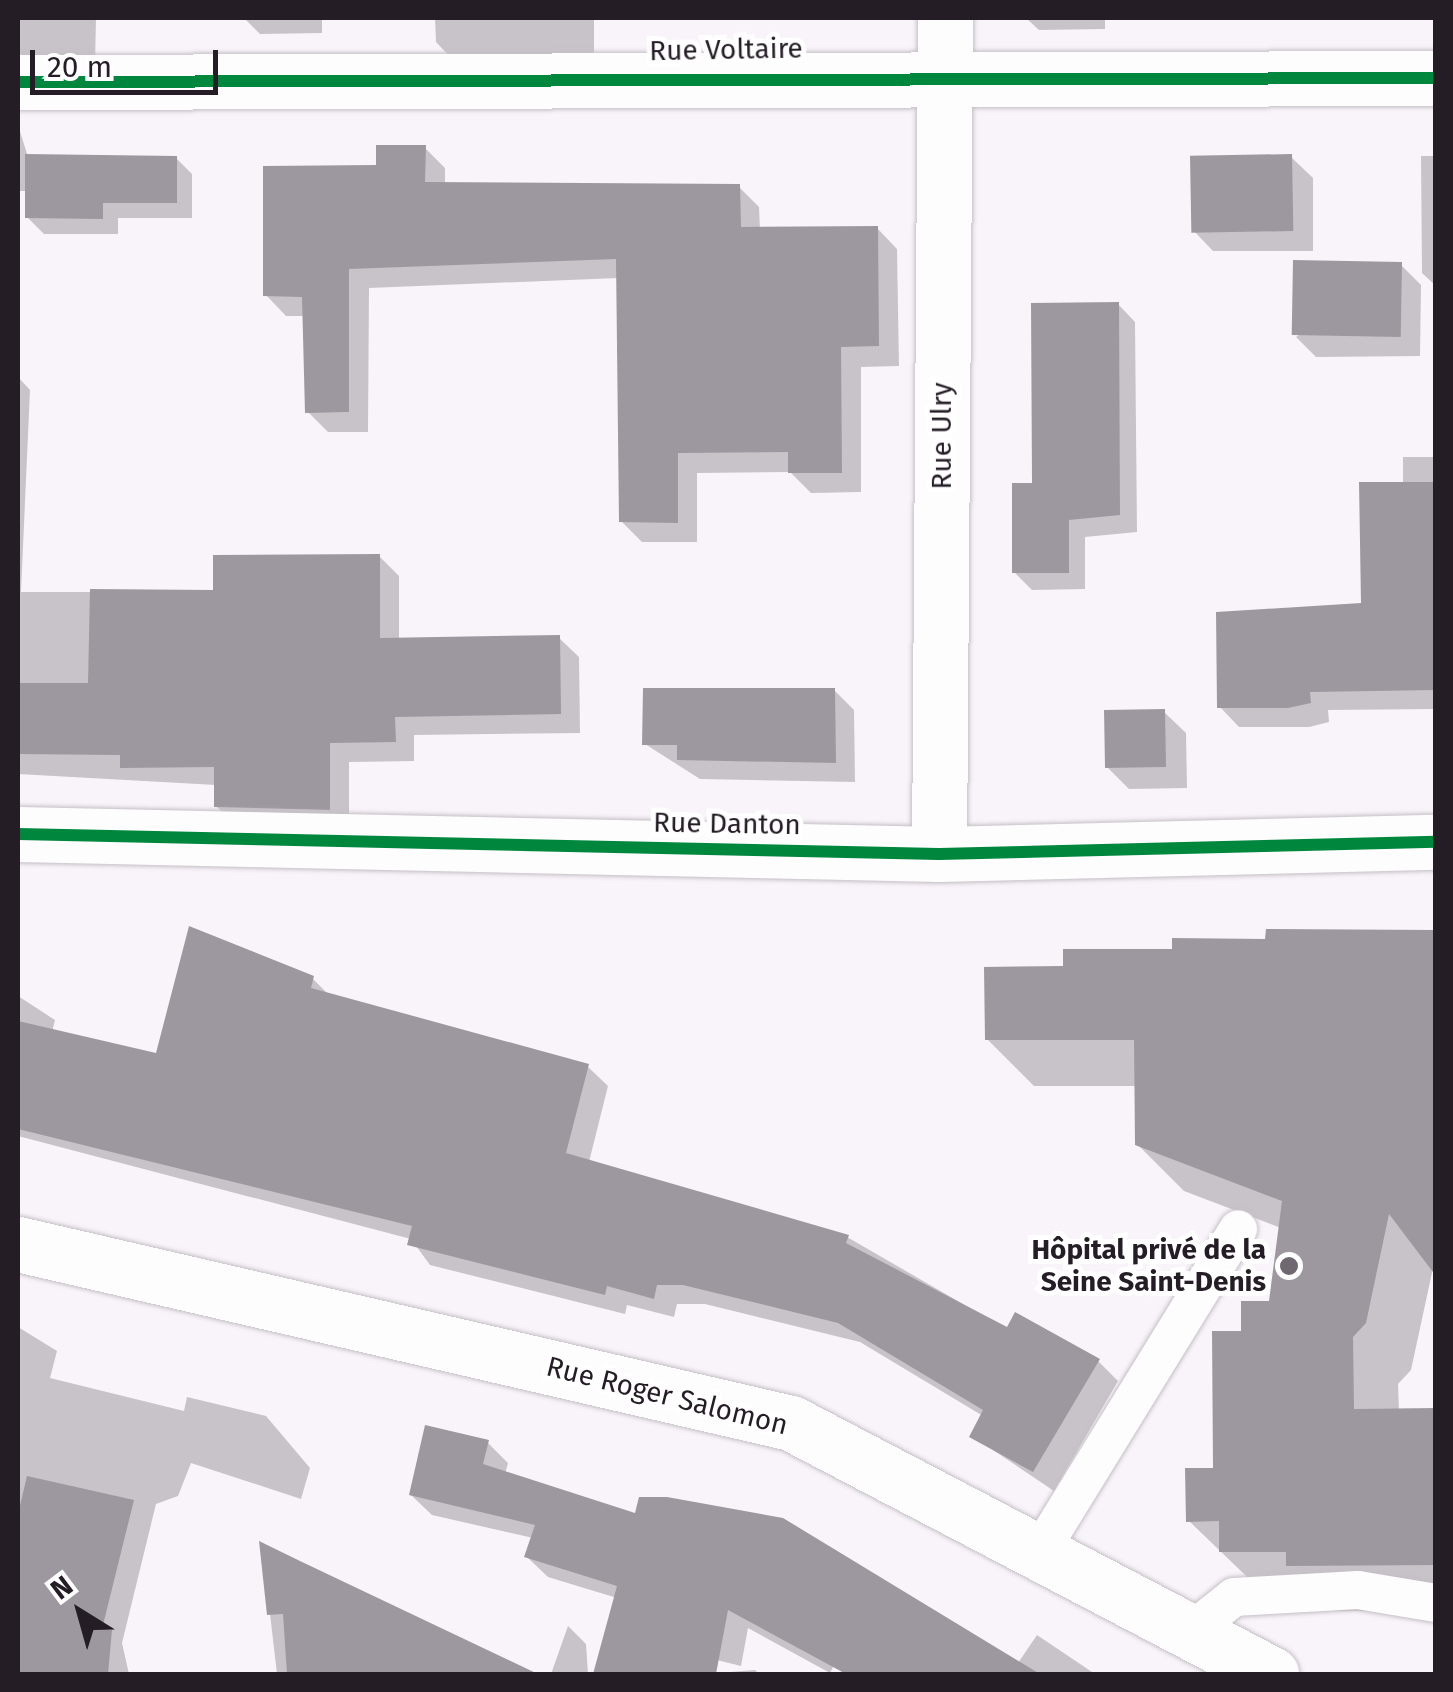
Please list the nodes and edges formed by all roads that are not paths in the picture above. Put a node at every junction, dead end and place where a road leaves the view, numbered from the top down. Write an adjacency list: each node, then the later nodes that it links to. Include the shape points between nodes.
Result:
1 (945, 18): 2 (street, Rue Ulry)
2 (944, 72): 3 (street, Rue Voltaire); 4 (street, Rue Voltaire); 7 (street, Rue Ulry)
3 (1436, 78)
4 (18, 82)
5 (18, 834): 7 (street, Rue Danton)
6 (1436, 842): 7 (street, Rue Danton)
7 (939, 854)
8 (1238, 1229): 10 (lane)
9 (18, 1244): 10 (street, Rue Roger Salomon, via 791,1424)
10 (1038, 1553): 12 (street, Rue Roger Salomon)
11 (1436, 1604): 12 (lane, via 1358,1590 1234,1597)
12 (1190, 1632): 13 (street, Rue Roger Salomon)
13 (1271, 1674)

